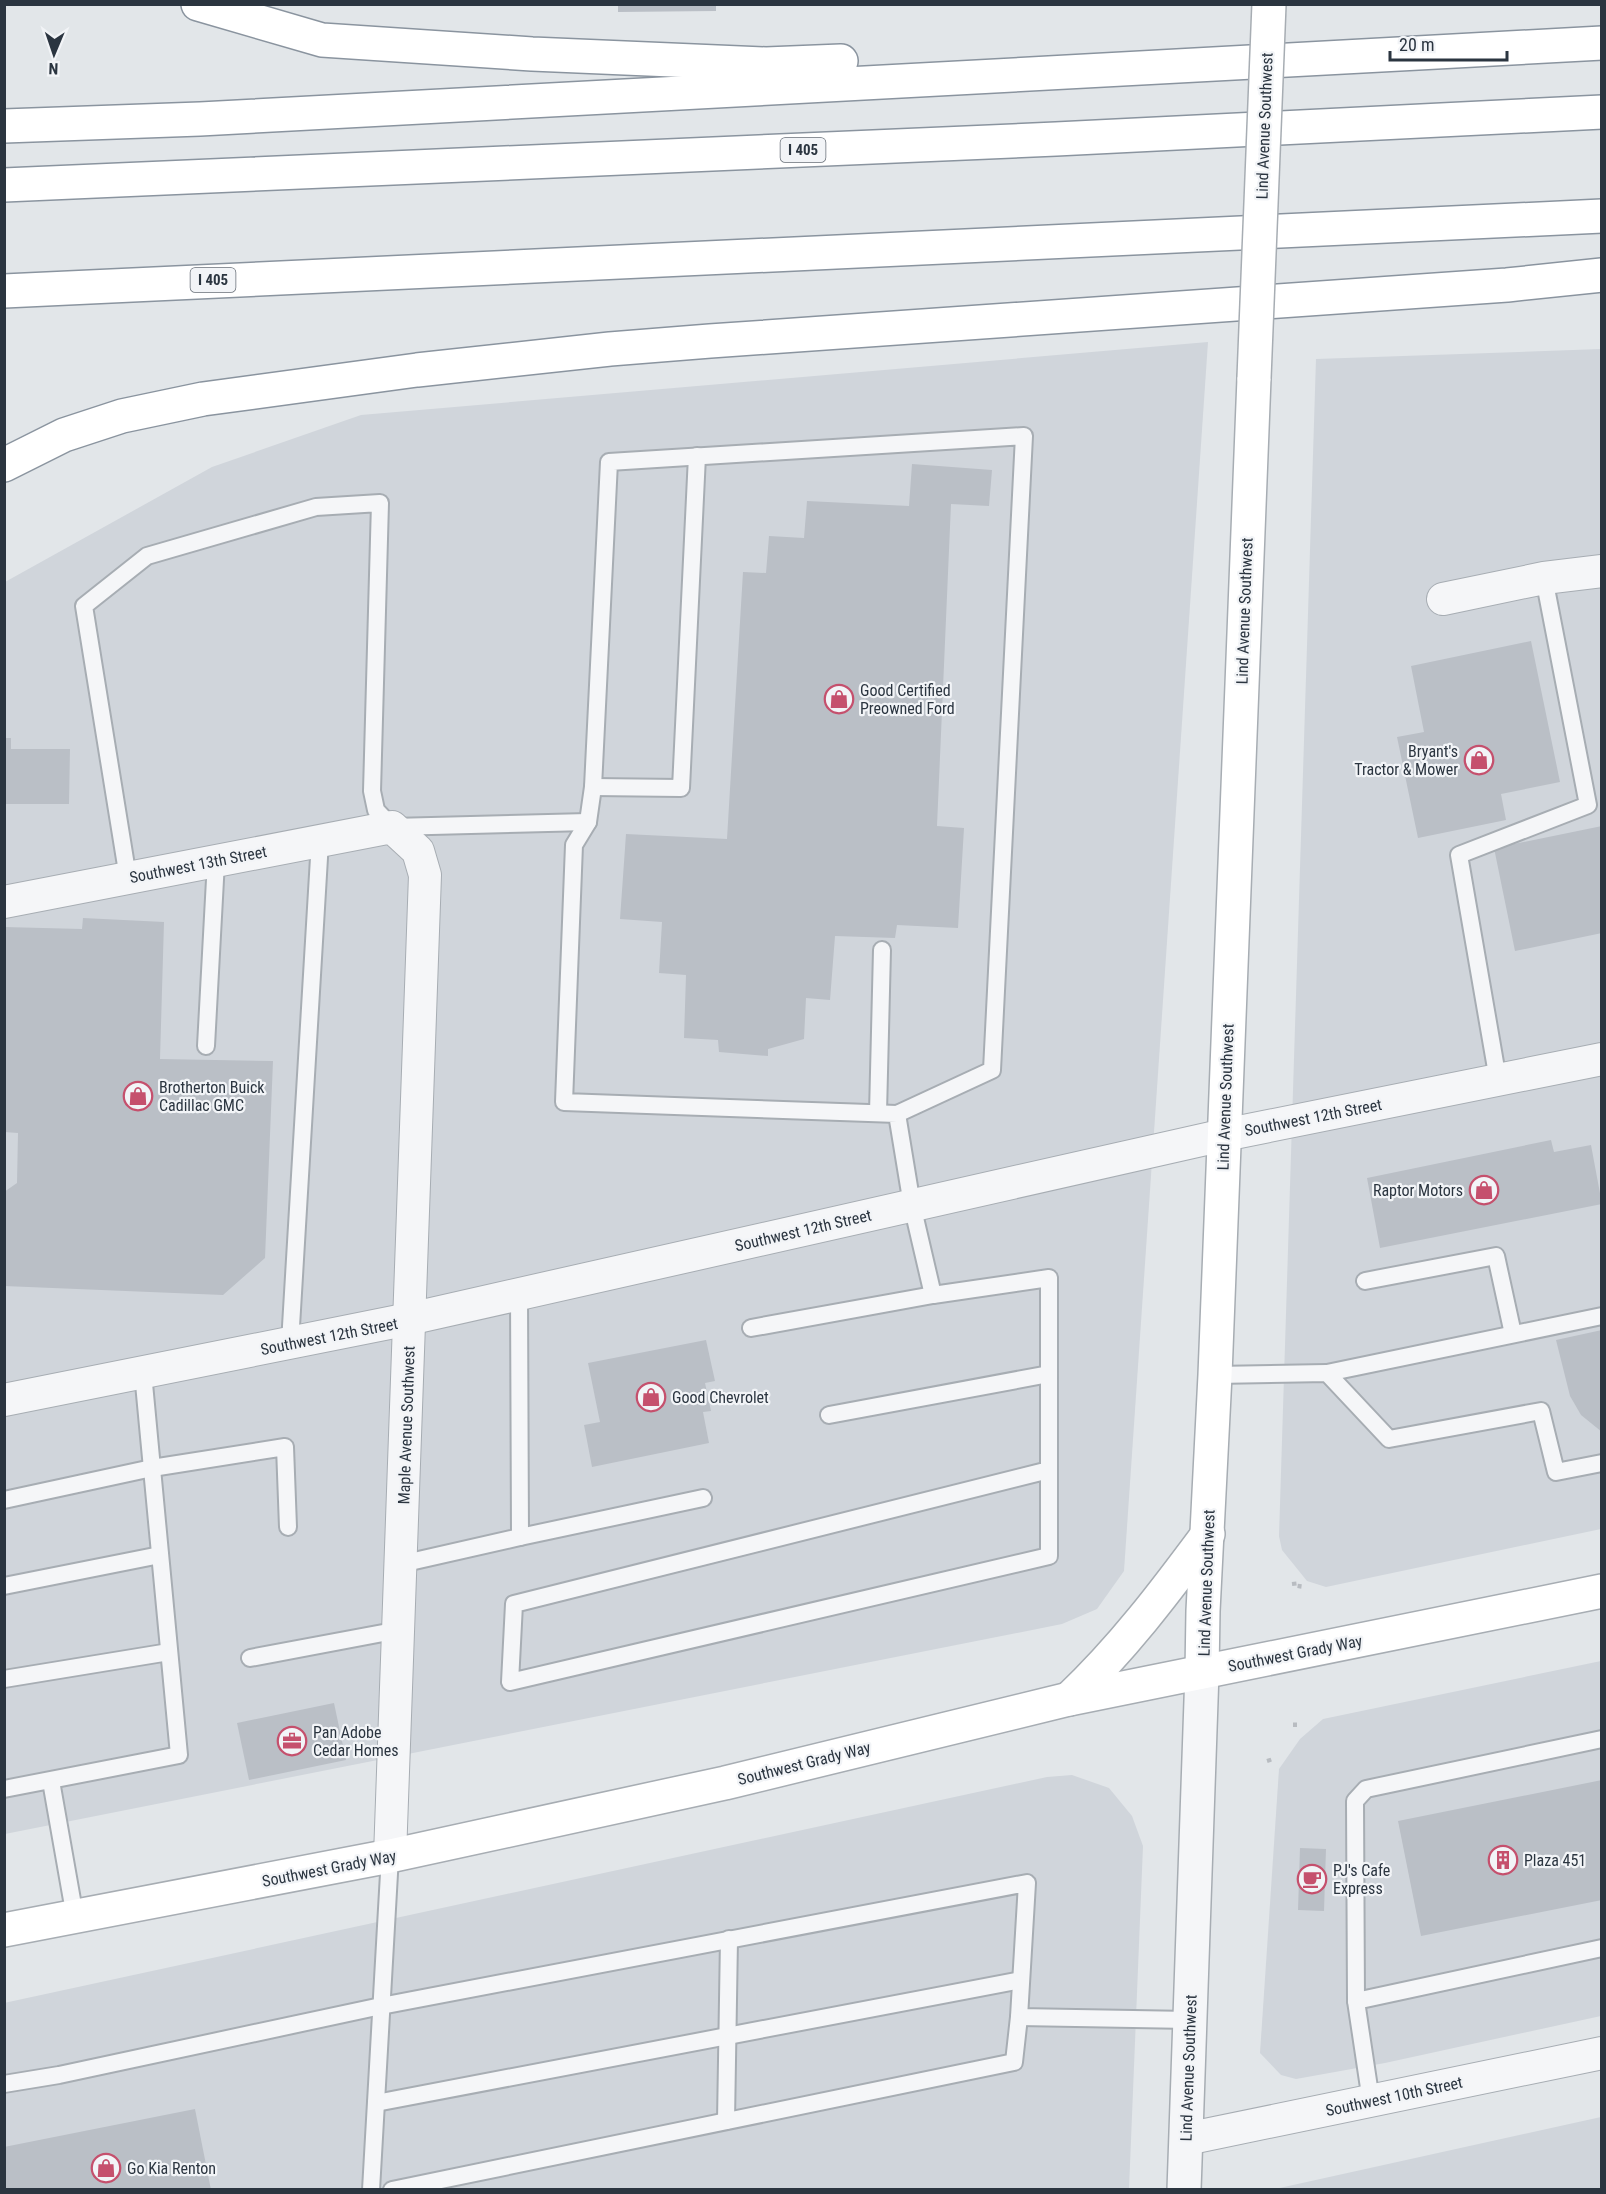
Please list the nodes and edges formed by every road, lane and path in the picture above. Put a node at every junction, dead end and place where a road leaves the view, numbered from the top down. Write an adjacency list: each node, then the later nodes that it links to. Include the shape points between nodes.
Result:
1 (198, 4): 4 (main road, via 322,40 766,64 1073,50)
2 (1269, 4): 29 (main road, Lind Avenue Southwest, bridge)
3 (1602, 43): 4 (main road)
4 (1436, 51): 6 (main road)
5 (1602, 112): 7 (main road, I 405)
6 (4, 126)
7 (4, 185)
8 (1602, 216): 10 (main road, I 405)
9 (1602, 275): 12 (main road, via 1507,285 710,340 479,363 203,399 122,416 64,435)
10 (4, 291)
11 (697, 456): 16 (lane, via 609,462); 16 (lane, via 681,789); 28 (lane, via 1024,436 992,1070)
12 (4, 465)
13 (1602, 571): 14 (street)
14 (1544, 579): 15 (street); 26 (lane, via 1588,804 1459,855)
15 (1443, 599)
16 (593, 787): 17 (lane)
17 (588, 822): 18 (lane); 27 (lane, via 574,845 564,1102)
18 (392, 827): 19 (street, Southwest 13th Street); 21 (lane, via 376,810 372,791 380,503 316,507 147,556 84,606); 35 (street, Maple Avenue Southwest, via 418,851 425,875)
19 (320, 840): 20 (street, Southwest 13th Street); 38 (lane)
20 (216, 861): 21 (street, Southwest 13th Street); 24 (lane)
21 (128, 878): 22 (street, Southwest 13th Street)
22 (4, 902)
23 (882, 950): 27 (lane)
24 (207, 1046)
25 (1602, 1059): 26 (street, Southwest 12th Street)
26 (1498, 1080): 29 (street, Southwest 12th Street)
27 (878, 1113): 28 (lane)
28 (897, 1114): 30 (lane)
29 (1224, 1135): 30 (street, Southwest 12th Street); 42 (main road, Lind Avenue Southwest)
30 (912, 1205): 32 (street, Southwest 12th Street); 33 (lane)
31 (1365, 1281): 37 (lane, via 1496,1256)
32 (519, 1294): 35 (street, Southwest 12th Street); 52 (lane)
33 (933, 1295): 36 (lane); 41 (lane, via 1049,1278)
34 (1602, 1316): 37 (lane)
35 (409, 1319): 38 (street, Southwest 12th Street); 54 (street, Maple Avenue Southwest)
36 (751, 1328)
37 (1513, 1334): 40 (lane)
38 (290, 1343): 39 (street, Southwest 12th Street)
39 (143, 1373): 43 (street, Southwest 12th Street); 46 (lane)
40 (1327, 1373): 42 (lane); 45 (lane, via 1389,1439 1541,1411 1556,1472)
41 (1049, 1374): 44 (lane); 47 (lane)
42 (1215, 1375): 51 (main road, Lind Avenue Southwest)
43 (4, 1401)
44 (830, 1415)
45 (1602, 1463)
46 (152, 1468): 49 (lane); 50 (lane, via 285,1447); 53 (lane)
47 (1049, 1470): 47 (lane, via 1049,1556 510,1682 514,1604)
48 (703, 1498): 52 (lane)
49 (4, 1500)
50 (288, 1527)
51 (1208, 1534): 62 (main road, Lind Avenue Southwest); 64 (main road, via 1129,1636)
52 (520, 1537): 54 (lane)
53 (160, 1555): 56 (lane); 60 (lane)
54 (401, 1564): 59 (street, Maple Avenue Southwest)
55 (1292, 1584): 57 (path, via 1300,1583)
56 (4, 1586)
57 (1299, 1590)
58 (1602, 1591): 62 (main road, Southwest Grady Way)
59 (399, 1630): 61 (lane); 72 (street, Maple Avenue Southwest)
60 (169, 1652): 63 (lane); 70 (lane, via 179,1755)
61 (250, 1658)
62 (1202, 1672): 64 (main road, Southwest Grady Way); 81 (street, Lind Avenue Southwest)
63 (4, 1679)
64 (1069, 1699): 72 (main road, Southwest Grady Way, via 725,1783)
65 (1295, 1720): 66 (path)
66 (1295, 1727)
67 (1602, 1739): 78 (lane, via 1366,1789 1360,1795 1355,1801)
68 (1273, 1759): 69 (path)
69 (1267, 1761)
70 (51, 1781): 71 (lane); 73 (lane)
71 (4, 1789)
72 (390, 1856): 73 (main road, Southwest Grady Way); 79 (lane)
73 (75, 1917): 74 (main road, Southwest Grady Way)
74 (4, 1930)
75 (729, 1939): 77 (lane, via 1027,1883); 79 (lane); 82 (lane)
76 (1602, 1948): 78 (lane)
77 (1021, 1980): 80 (lane); 82 (lane)
78 (1356, 2001): 85 (lane)
79 (381, 2006): 84 (lane); 86 (lane)
80 (1019, 2017): 81 (lane); 87 (lane, via 1014,2062)
81 (1190, 2020): 88 (street, Lind Avenue Southwest)
82 (726, 2036): 86 (lane); 87 (lane)
83 (1602, 2053): 85 (street, Southwest 10th Street)
84 (4, 2084)
85 (1371, 2101): 88 (street, Southwest 10th Street)
86 (376, 2103): 89 (lane)
87 (726, 2121): 90 (lane)
88 (1186, 2139): 91 (street, Lind Avenue Southwest)
89 (371, 2190)
90 (392, 2190)
91 (1184, 2190)

